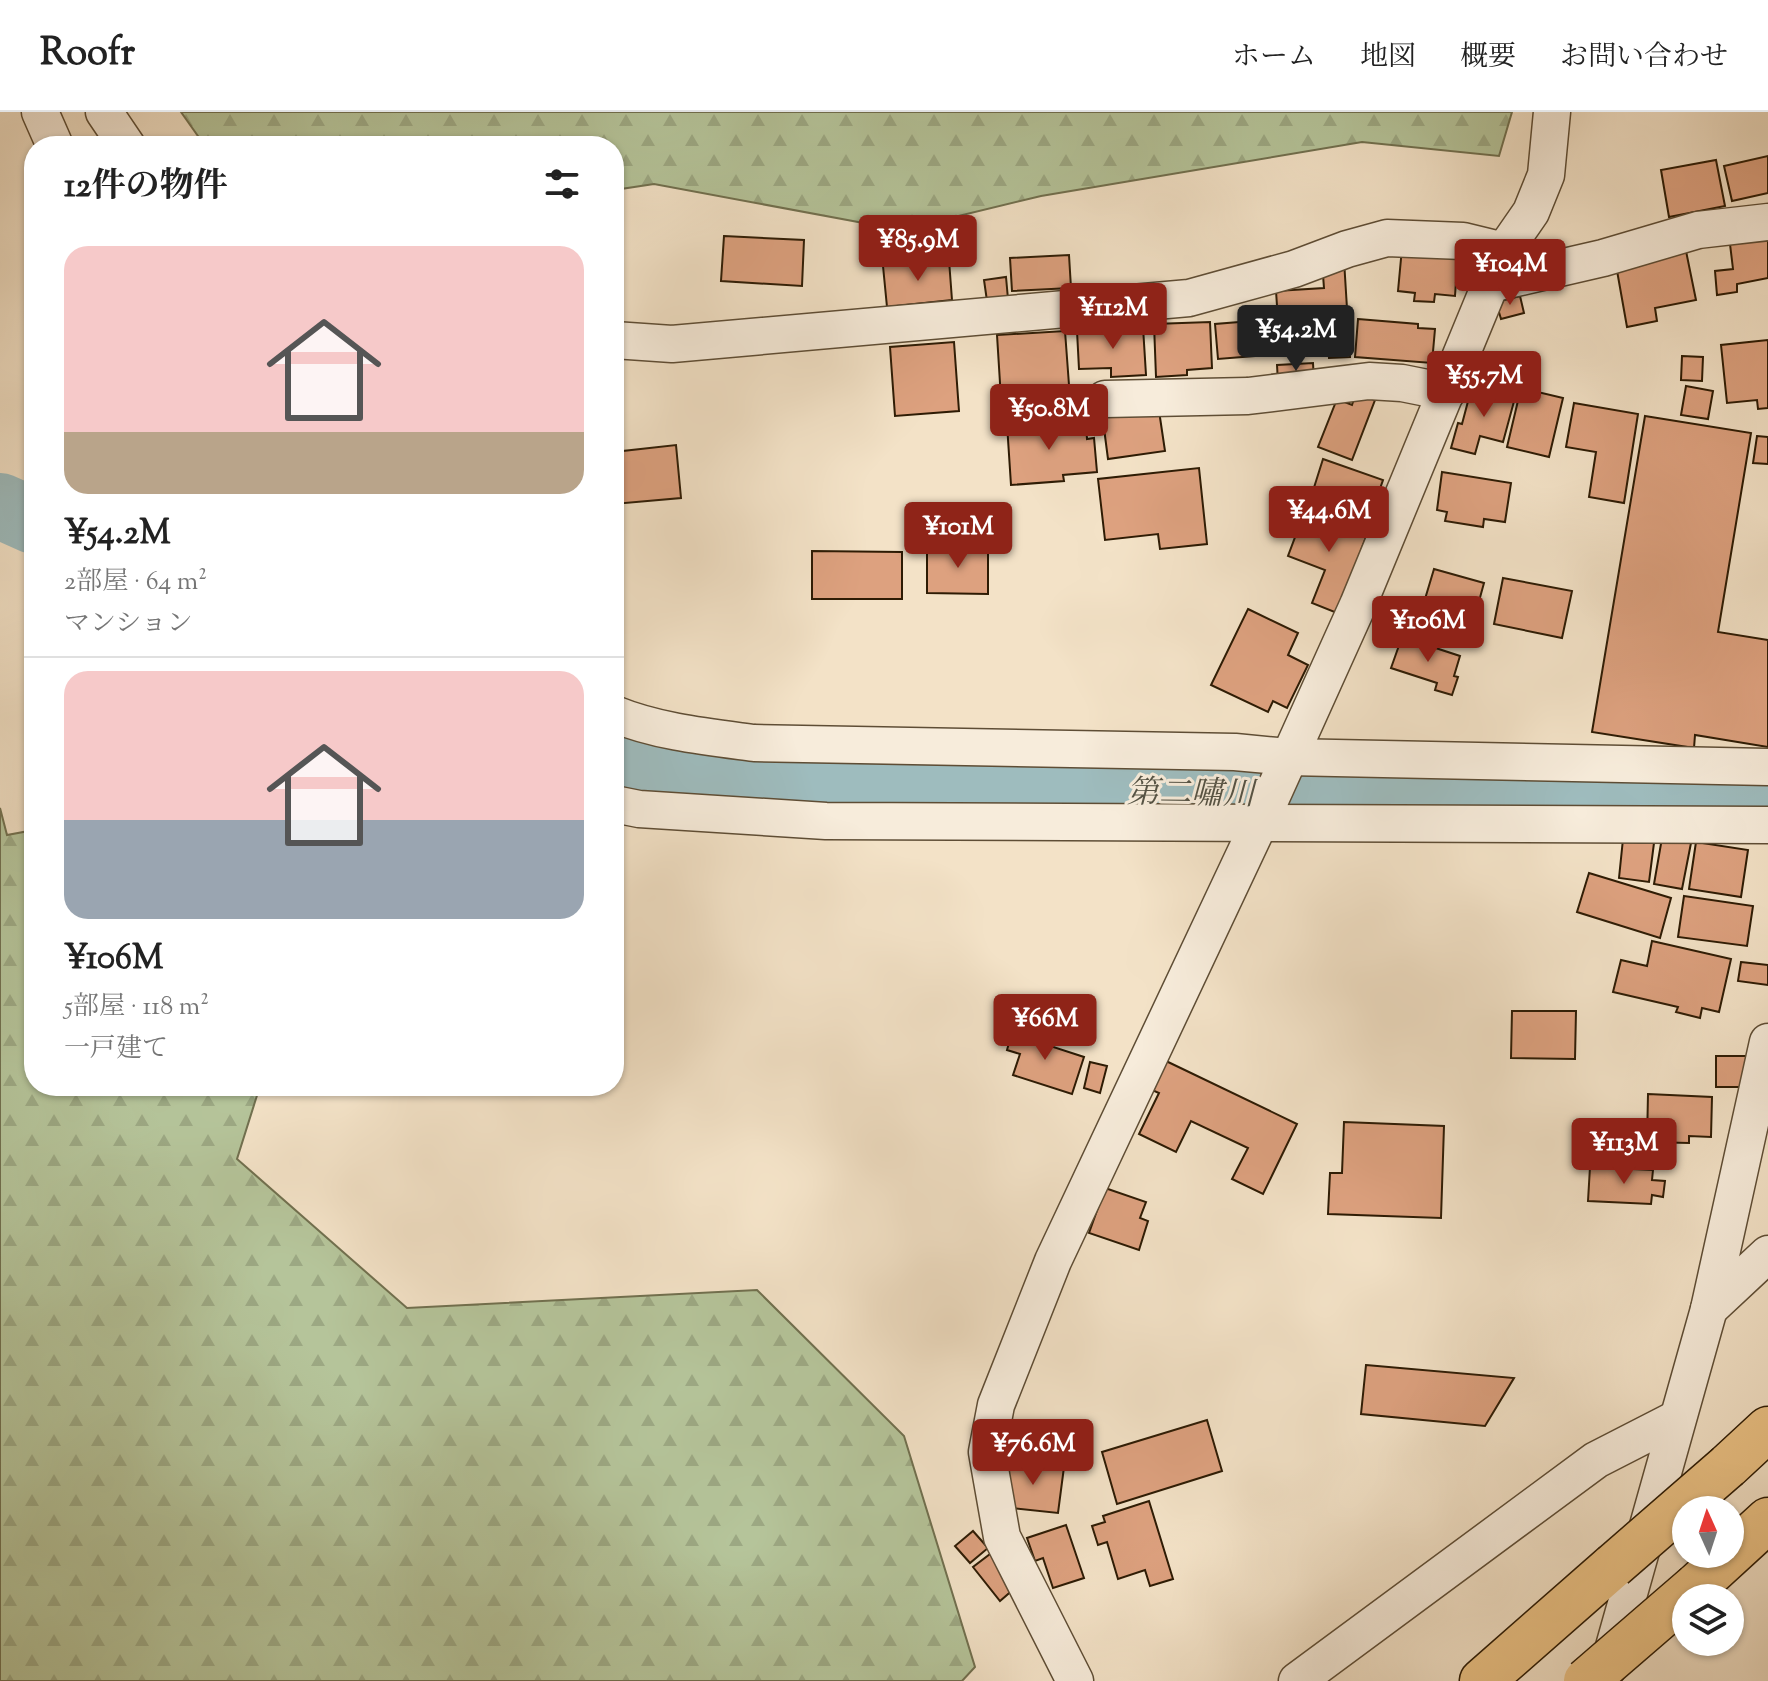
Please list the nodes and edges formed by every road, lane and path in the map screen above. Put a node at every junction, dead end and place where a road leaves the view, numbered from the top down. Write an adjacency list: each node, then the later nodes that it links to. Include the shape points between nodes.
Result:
1 (40, 112): 4 (street)
2 (104, 112): 5 (street)
3 (1552, 112): 7 (street, via 1546,175 1531,212)
4 (51, 136)
5 (120, 136)
6 (1768, 222): 8 (street, via 1698,230)
7 (1504, 251): 8 (street); 9 (street, via 1463,241 1387,238 1189,298 672,344)
8 (1490, 284): 10 (street)
9 (624, 341)
10 (1447, 392): 11 (street, via 1369,381 1248,396); 13 (street)
11 (1105, 399)
12 (624, 718): 13 (street, via 754,743 1219,752)
13 (1286, 761): 14 (street); 16 (street)
14 (1768, 767)
15 (624, 806): 16 (street, via 826,821)
16 (1262, 817): 17 (street); 24 (street, via 1053,1261 996,1405 987,1452 1002,1537)
17 (1768, 825)
18 (1768, 1042): 20 (street)
19 (1768, 1254): 20 (street)
20 (1709, 1309): 21 (street)
21 (1676, 1419): 25 (street, via 1596,1460); 28 (street)
22 (1768, 1429): 26 (highway, bridge)
23 (1768, 1520): 27 (highway, bridge)
24 (1075, 1681)
25 (1297, 1681)
26 (1482, 1681)
27 (1586, 1681)
28 (1604, 1681)

